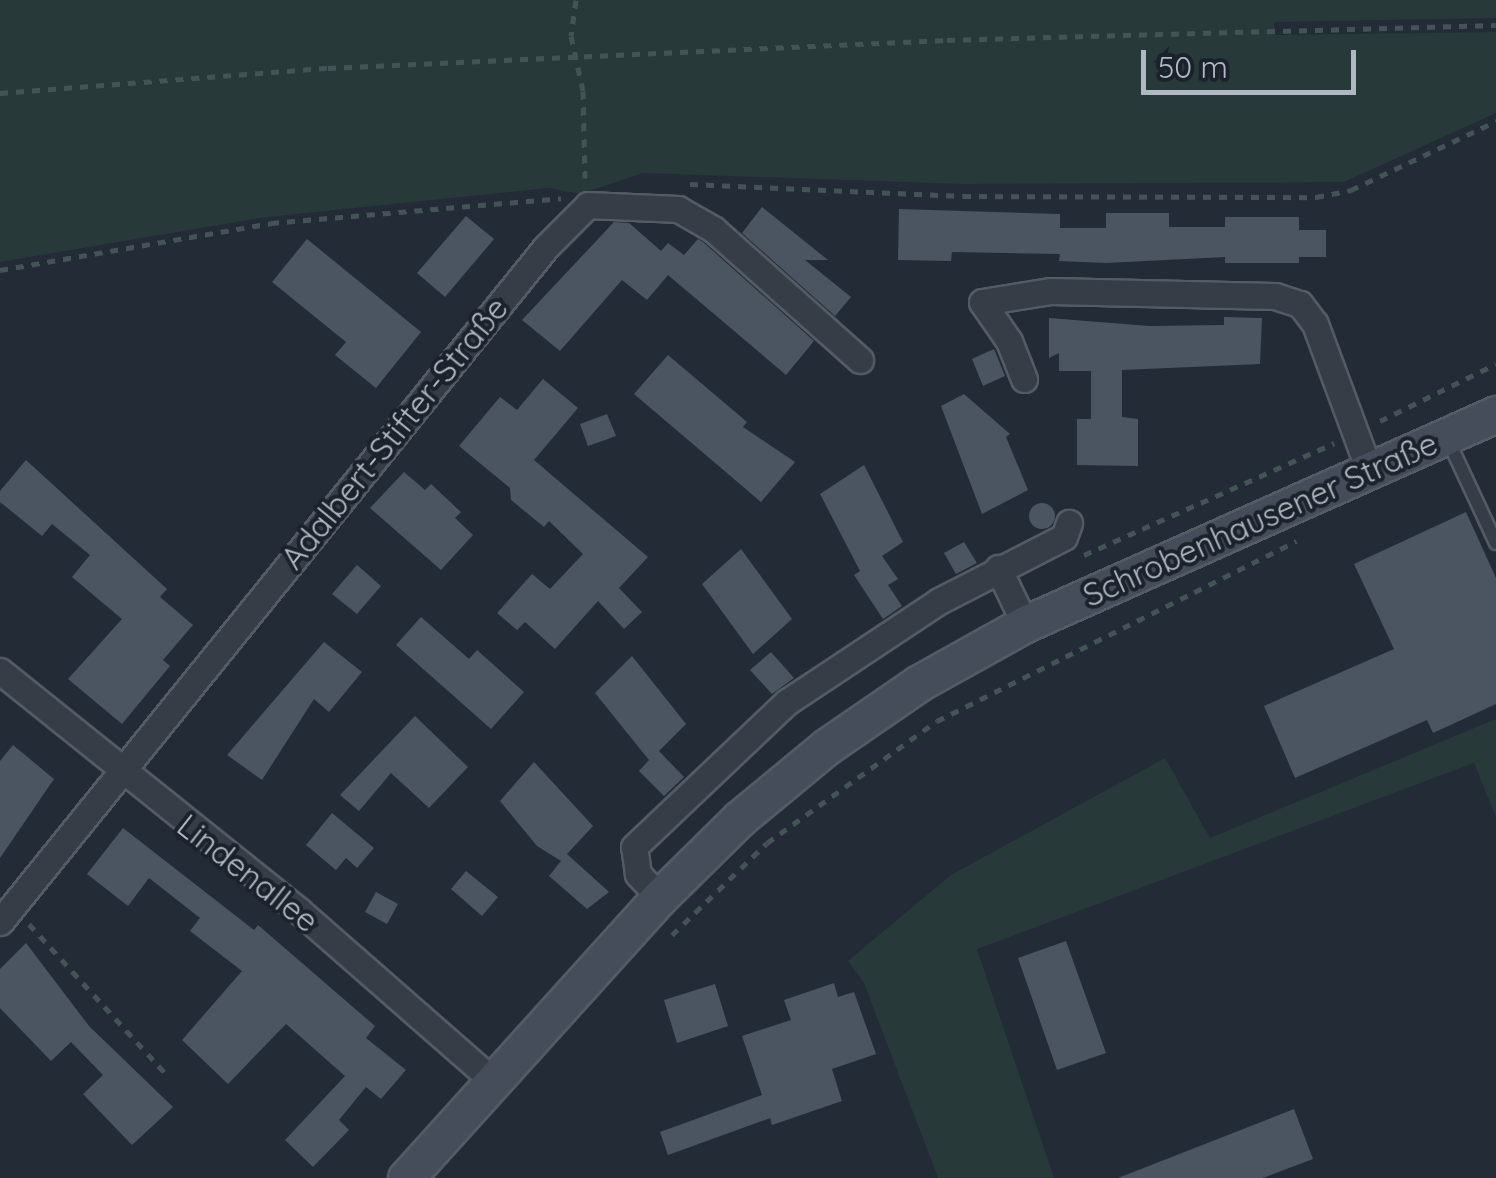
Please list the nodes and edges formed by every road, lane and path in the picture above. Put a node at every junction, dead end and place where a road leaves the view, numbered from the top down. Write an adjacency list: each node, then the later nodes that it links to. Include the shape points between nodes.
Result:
1 (576, 0): 3 (path)
2 (1496, 26): 3 (path, via 947,40)
3 (576, 59): 4 (path, via 328,68); 7 (path)
4 (0, 92)
5 (1496, 120): 6 (path, via 1351,190 1316,197 963,196)
6 (676, 184)
7 (588, 205): 8 (path, via 550,195 271,223); 9 (street, via 678,209 713,229); 20 (street, Adalbert-Stifter-Straße, via 546,247)
8 (0, 270)
9 (860, 360)
10 (1024, 379): 13 (street, via 982,302 1051,291 1275,296 1300,304 1316,324)
11 (1496, 414): 12 (main road, Schrobenhausener Straße)
12 (1446, 436): 13 (main road, Schrobenhausener Straße); 16 (lane)
13 (1369, 470): 18 (main road, Schrobenhausener Straße)
14 (1069, 523): 17 (street, Schrobenhausener Straße, via 1064,537)
15 (1311, 534): 23 (path, via 937,721 767,843)
16 (1496, 543)
17 (998, 568): 18 (street); 21 (street, Schrobenhausener Straße, via 788,702 634,847 638,874)
18 (1025, 624): 21 (main road, Schrobenhausener Straße, via 919,683 826,748 739,819)
19 (0, 671): 20 (street, Lindenallee)
20 (119, 772): 22 (street, Adalbert-Stifter-Straße); 25 (street, Lindenallee, via 298,910)
21 (660, 897): 25 (main road, Schrobenhausener Straße)
22 (7, 914): 24 (path)
23 (662, 945)
24 (165, 1073)
25 (493, 1081): 26 (main road, Schrobenhausener Straße)
26 (406, 1178)

